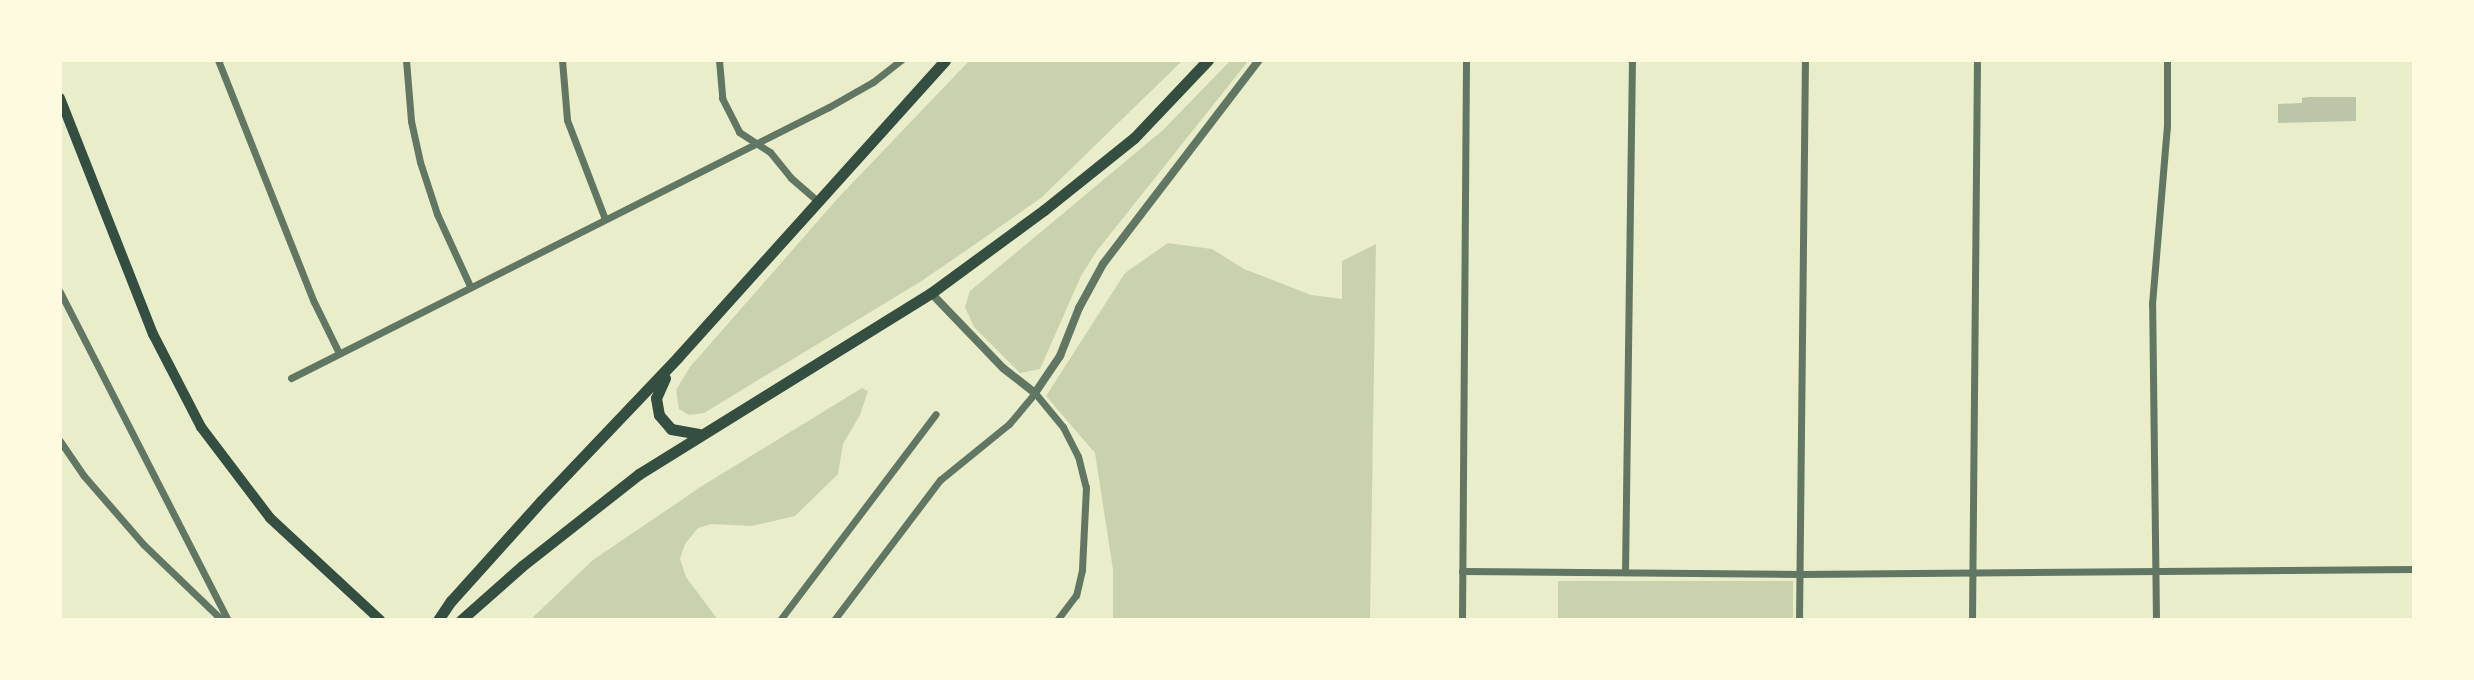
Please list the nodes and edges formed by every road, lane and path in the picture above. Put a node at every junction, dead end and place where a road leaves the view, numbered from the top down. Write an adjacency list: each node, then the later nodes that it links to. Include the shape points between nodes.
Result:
1 (218, 60): 21 (street)
2 (406, 60): 18 (street, via 420,162)
3 (562, 60): 17 (street, via 567,120)
4 (719, 60): 15 (street, via 725,106 739,132)
5 (901, 60): 15 (street, via 849,97)
6 (945, 60): 16 (highway)
7 (1208, 60): 20 (highway, via 1158,116 1097,169)
8 (1259, 60): 24 (street, via 1103,264 1060,356)
9 (1466, 60): 29 (street)
10 (1632, 60): 31 (street)
11 (1805, 60): 33 (street)
12 (1977, 60): 32 (street)
13 (2167, 60): 30 (street, via 2167,126 2152,304)
14 (60, 98): 36 (main road, via 153,334 201,427 270,518)
15 (755, 144): 16 (street, via 770,152); 17 (street)
16 (817, 201): 22 (highway)
17 (605, 219): 18 (street)
18 (470, 286): 21 (street)
19 (60, 292): 35 (street)
20 (931, 293): 24 (street, via 1003,368); 26 (highway)
21 (339, 353): 23 (street)
22 (678, 357): 26 (highway, via 656,398 659,415 671,429); 37 (highway, via 541,501)
23 (291, 378)
24 (1035, 393): 39 (street, via 1009,424 940,480); 40 (street, via 1063,427 1086,487 1082,570 1076,595)
25 (936, 414): 34 (street)
26 (699, 434): 38 (highway, via 604,499)
27 (60, 441): 35 (street, via 144,545)
28 (2414, 569): 30 (street)
29 (1462, 571): 31 (street); 41 (street)
30 (2156, 571): 32 (street); 44 (street)
31 (1625, 572): 33 (street)
32 (1972, 573): 33 (street); 43 (street)
33 (1800, 574): 42 (street)
34 (780, 619)
35 (225, 620)
36 (380, 620)
37 (438, 620)
38 (461, 620)
39 (834, 620)
40 (1057, 620)
41 (1462, 620)
42 (1799, 620)
43 (1972, 620)
44 (2156, 620)

